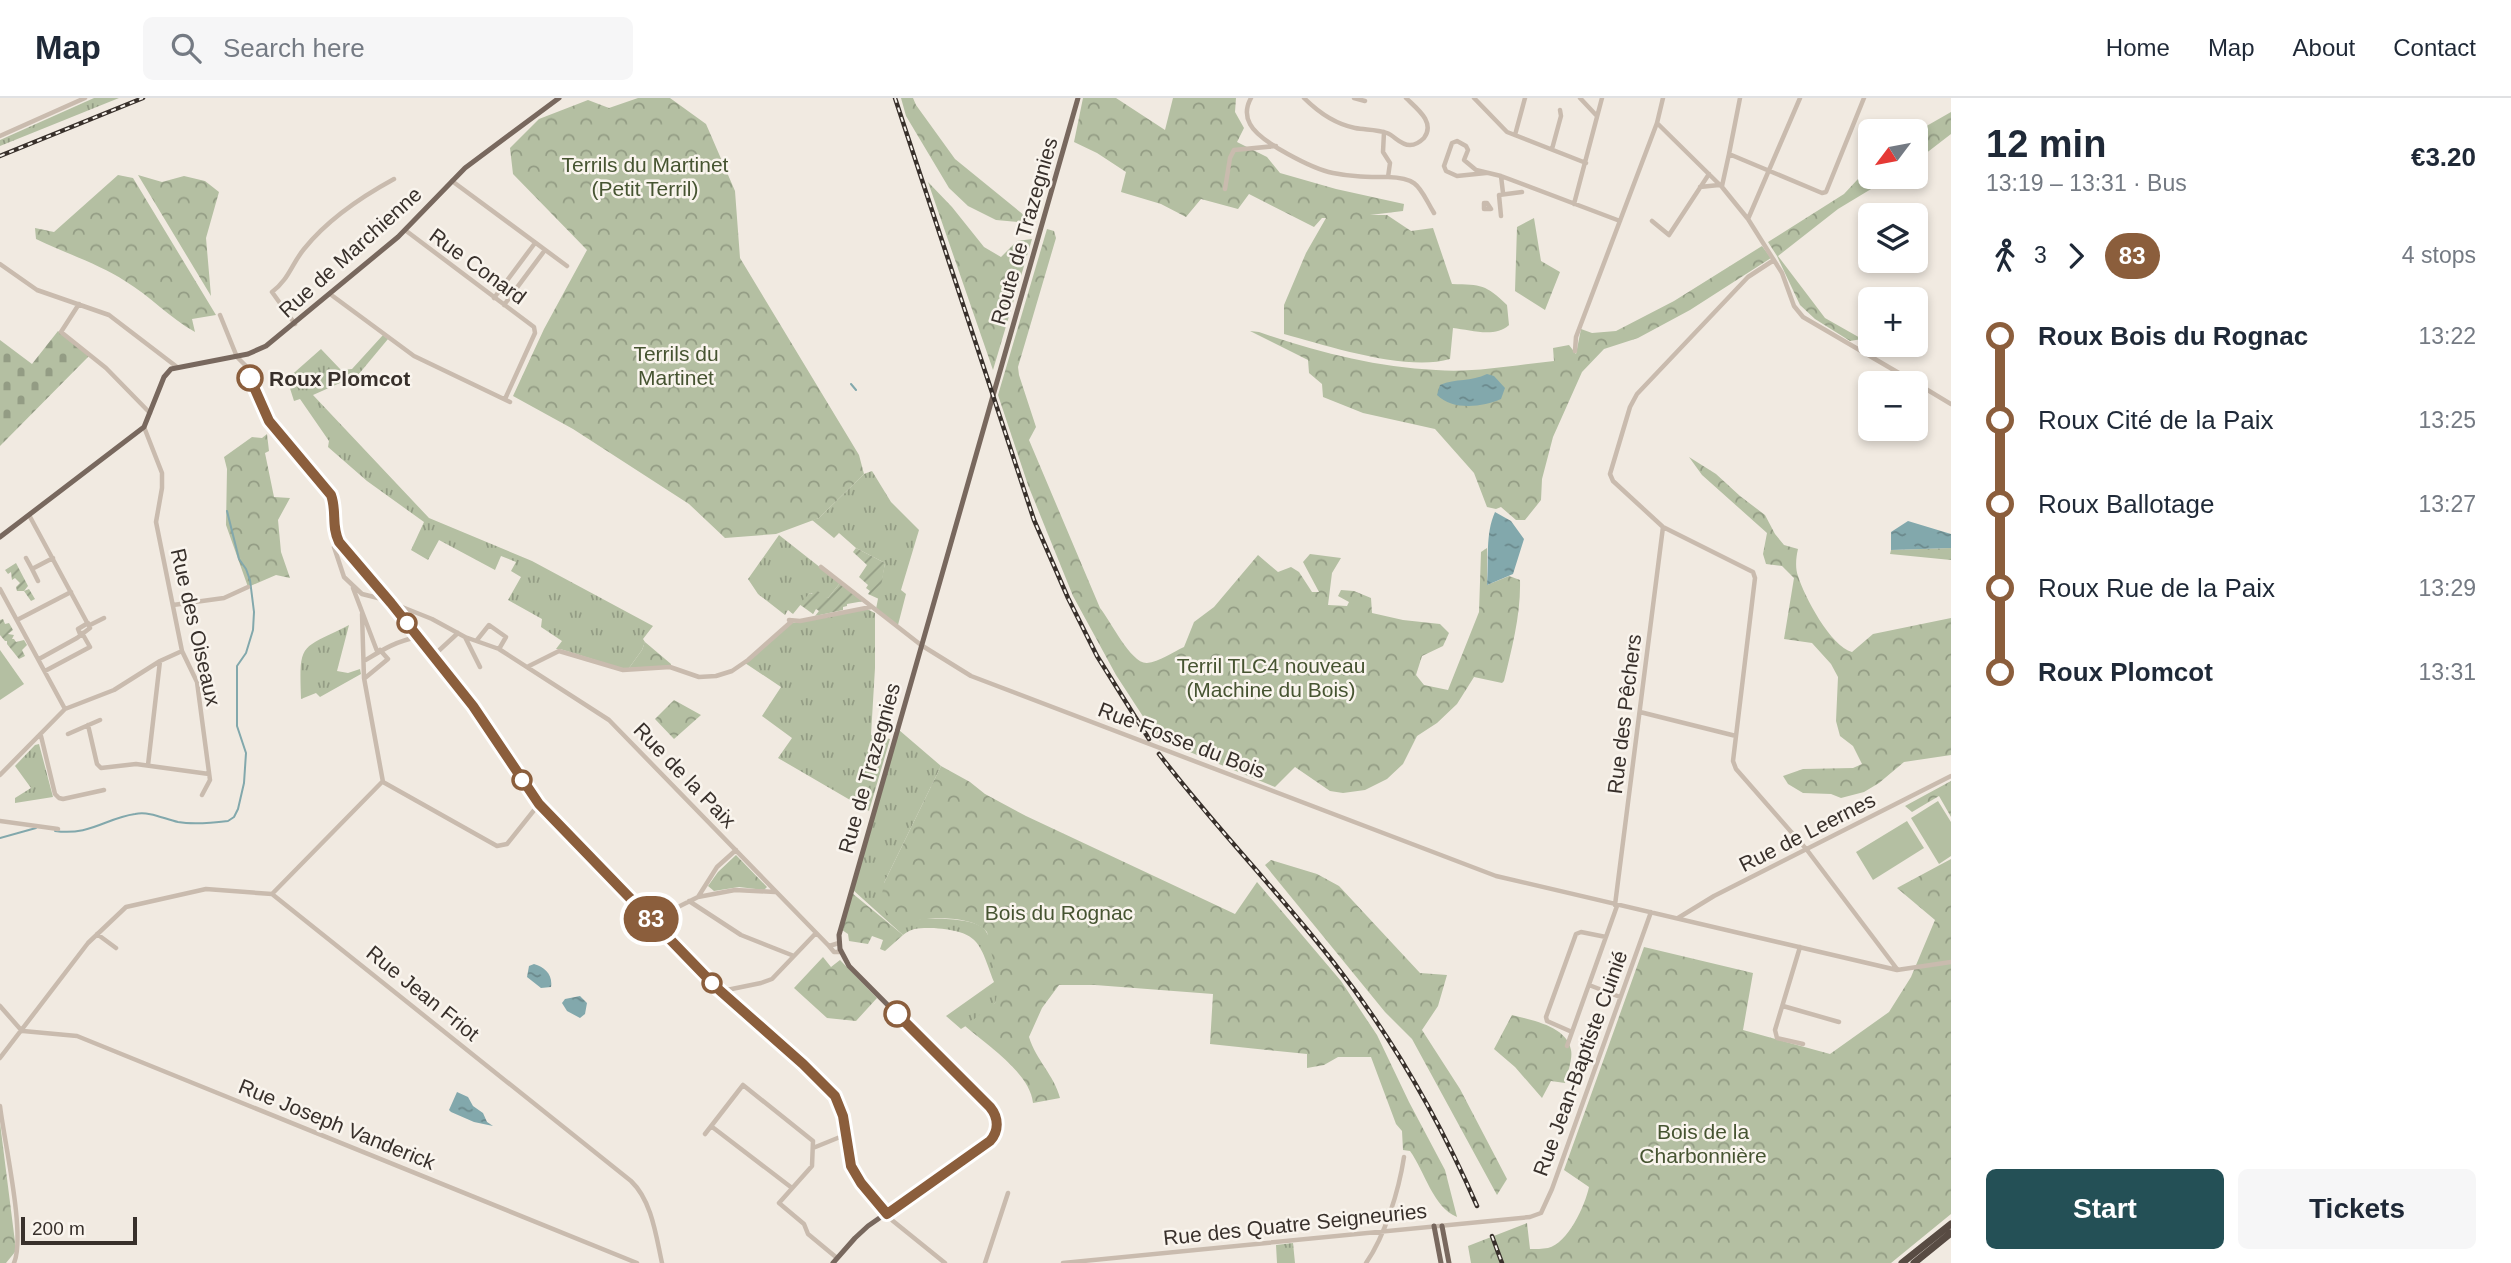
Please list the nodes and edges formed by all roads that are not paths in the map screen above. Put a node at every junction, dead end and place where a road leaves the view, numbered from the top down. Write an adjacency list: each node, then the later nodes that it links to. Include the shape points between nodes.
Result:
1 (85, 98): 22 (street)
2 (559, 98): 35 (main road, Rue de Marchienne)
3 (1078, 98): 63 (main road, Route de Trazegnies)
4 (1251, 98): 23 (street, via 1248,122)
5 (1304, 98): 20 (street, via 1338,122)
6 (1354, 98): 16 (street)
7 (1406, 98): 20 (street, via 1424,116 1426,136 1404,145)
8 (1474, 98): 21 (street, via 1500,127)
9 (1525, 98): 21 (street)
10 (1580, 98): 18 (street)
11 (1602, 98): 18 (street)
12 (1662, 98): 19 (street)
13 (1740, 98): 25 (street)
14 (1800, 98): 28 (street)
15 (1864, 98): 28 (street, via 1826,192)
16 (1365, 102)
17 (1560, 110): 24 (street)
18 (1597, 115): 26 (street)
19 (1657, 123): 30 (street); 45 (street)
20 (1384, 132): 33 (street)
21 (1515, 135): 24 (street)
22 (0, 136)
23 (1277, 146): 33 (street, via 1318,169 1354,177); 38 (street, via 1234,150)
24 (1552, 149): 26 (street)
25 (1729, 154): 28 (street); 36 (street)
26 (1586, 163): 41 (street)
27 (1467, 164): 29 (street); 31 (street); 31 (street, via 1466,146 1452,143 1444,166 1451,175)
28 (1769, 171): 44 (street)
29 (1486, 173): 31 (street); 32 (street)
30 (1709, 174): 36 (street); 37 (street)
31 (1465, 175)
32 (1501, 176): 40 (street); 41 (street)
33 (1388, 177): 42 (street, via 1410,179)
34 (394, 179): 58 (street, via 329,223 272,292)
35 (452, 181): 47 (main road, Rue de Marchienne); 48 (street)
36 (1721, 186): 37 (street); 44 (street)
37 (1699, 187): 46 (street, via 1669,235)
38 (1225, 189)
39 (1522, 192): 40 (street)
40 (1501, 194): 43 (street)
41 (1574, 204): 45 (street)
42 (1434, 213)
43 (1501, 216)
44 (1748, 219): 50 (street)
45 (1620, 221): 59 (street, via 1576,337)
46 (1652, 221)
47 (405, 230): 53 (main road, Rue de Marchienne); 54 (street, Rue Conard)
48 (535, 243): 49 (street); 54 (street)
49 (545, 250): 52 (street); 56 (street)
50 (1774, 260): 62 (street, via 1803,317); 69 (street, via 1748,276 1630,407 1610,474)
51 (0, 264): 55 (street, via 37,290)
52 (567, 266)
53 (330, 294): 56 (street, Rue Conard, via 414,356 507,400 535,334 534,327); 58 (main road, Rue de Marchienne)
54 (494, 298): 56 (street, Rue Conard)
55 (79, 304): 61 (street, via 109,315); 66 (street, via 61,332 106,368)
56 (504, 305)
57 (220, 315): 60 (street)
58 (295, 324): 60 (main road, Rue de Marchienne, via 266,346)
59 (1575, 351)
60 (237, 357): 61 (main road, Rue de Marchienne); 71 (street, via 245,365 269,421 331,495)
61 (177, 367): 66 (main road, via 164,377)
62 (1895, 371)
63 (999, 373): 93 (main road, Rue de Trazegnies)
64 (1928, 390): 65 (street)
65 (1951, 404)
66 (150, 414): 67 (main road)
67 (144, 427): 68 (main road); 82 (street, Rue des Oiseaux, via 162,473 156,522)
68 (29, 515): 70 (main road); 73 (street)
69 (1663, 527): 106 (street, Rue des Pêchers); 111 (street, via 1753,572)
70 (0, 537)
71 (339, 542): 79 (street, via 334,547 337,562); 81 (street)
72 (26, 558): 75 (street)
73 (53, 558): 75 (street); 80 (street)
74 (821, 567): 83 (street, Rue Fosse du Bois)
75 (32, 569): 76 (street)
76 (38, 581)
77 (248, 587): 82 (street, via 223,598)
78 (0, 589): 86 (street)
79 (353, 589): 81 (street, Rue de la Paix); 84 (street)
80 (71, 592): 86 (street); 87 (street)
81 (391, 603): 88 (street, Rue de la Paix); 90 (street)
82 (173, 605): 96 (street, Rue des Oiseaux)
83 (871, 607): 93 (street, Rue Fosse du Bois); 101 (street, via 790,620 748,660 716,676 699,677 670,667 623,670 559,651)
84 (362, 614): 95 (street); 100 (street)
85 (104, 618): 87 (street)
86 (16, 620): 98 (street)
87 (89, 625): 89 (street, via 78,629)
88 (458, 633): 91 (street, Rue de la Paix); 97 (street)
89 (81, 634): 98 (street); 103 (street, via 90,647)
90 (418, 636): 95 (street); 97 (street)
91 (465, 637): 92 (street, Rue de la Paix); 102 (street)
92 (477, 640): 94 (street, Rue de la Paix); 94 (street, Rue de la Paix, via 489,625 506,637)
93 (920, 645): 128 (street, Rue Fosse du Bois, via 979,680 1496,876); 135 (main road, Rue de Trazegnies)
94 (499, 649): 101 (street, Rue de la Paix)
95 (379, 650): 100 (street); 104 (street, via 388,659)
96 (182, 651): 99 (street); 113 (street, Rue des Oiseaux, via 197,682)
97 (433, 656): 119 (street)
98 (39, 659): 103 (street)
99 (160, 661): 105 (street, via 114,690); 112 (street)
100 (364, 662): 104 (street)
101 (529, 666): 122 (street, Rue de la Paix, via 609,720)
102 (480, 667)
103 (45, 671): 105 (street)
104 (364, 678): 116 (street)
105 (65, 709): 110 (street)
106 (1640, 712): 111 (street); 128 (street, Rue des Pêchers)
107 (100, 720): 108 (street)
108 (88, 725): 109 (street); 112 (street, via 101,768)
109 (68, 734)
110 (41, 735): 114 (street); 117 (street, via 59,799)
111 (1736, 736): 123 (street, via 1736,769)
112 (148, 765): 113 (street)
113 (209, 774): 118 (street, Rue des Oiseaux)
114 (0, 775)
115 (1951, 776): 123 (street, Rue de Leernes)
116 (383, 782): 119 (street, via 497,846 507,844); 125 (street)
117 (104, 790)
118 (202, 795)
119 (539, 804): 131 (street)
120 (0, 821): 121 (street)
121 (58, 829)
122 (736, 850): 124 (street, Rue de la Paix); 126 (street, via 717,867)
123 (1807, 850): 130 (street, Rue de Leernes); 142 (street)
124 (775, 892): 126 (street, via 735,890); 132 (street, Rue de la Paix)
125 (272, 894): 133 (street, via 206,889 134,904); 172 (street, Rue Jean Friot, via 631,1181 648,1209)
126 (698, 897): 127 (street)
127 (689, 901): 131 (street); 140 (street, via 741,935)
128 (1616, 906): 129 (street, Rue Fosse du Bois); 134 (street, Rue des Pêchers)
129 (1651, 912): 130 (street, Rue Fosse du Bois); 145 (street, Rue Jean-Baptiste Cuinié)
130 (1678, 918): 137 (street, Rue Fosse du Bois)
131 (657, 925): 144 (street)
132 (816, 933): 136 (street, Rue de la Paix); 140 (street)
133 (97, 934): 138 (street); 149 (street)
134 (1606, 937): 143 (street, Rue des Pêchers); 150 (street, via 1576,934 1546,1017)
135 (838, 943): 136 (street); 139 (main road, Rue de Trazegnies)
136 (829, 946): 139 (street, Rue de la Paix)
137 (1800, 947): 142 (street, Rue Fosse du Bois); 147 (street)
138 (116, 948)
139 (841, 952): 162 (main road, Rue de Trazegnies, via 849,966 990,1107 996,1119 991,1140)
140 (794, 956): 144 (street, via 772,979)
141 (1951, 962): 142 (street)
142 (1897, 970)
143 (1589, 985): 145 (street); 150 (street, Rue des Pêchers)
144 (721, 991): 157 (street, via 832,1093 842,1112)
145 (1620, 997): 163 (street, Rue Jean-Baptiste Cuinié, via 1546,1204 1541,1213)
146 (0, 1006): 149 (street)
147 (1783, 1006): 148 (street); 151 (street, via 1777,1038)
148 (1839, 1022)
149 (22, 1031): 153 (street); 171 (street, Rue Joseph Vanderick, via 76,1036)
150 (1572, 1032): 152 (street, Rue des Pêchers)
151 (1803, 1044)
152 (1567, 1046)
153 (0, 1058)
154 (0, 1106): 170 (street, via 18,1242)
155 (711, 1126): 156 (street); 158 (street, via 743,1085 813,1141); 160 (street)
156 (705, 1134)
157 (845, 1135): 158 (street); 162 (street, via 855,1174)
158 (813, 1149): 160 (street, via 812,1166)
159 (1404, 1157): 167 (street)
160 (792, 1188): 169 (street, via 779,1203)
161 (1008, 1194): 174 (street)
162 (887, 1214): 169 (main road, via 855,1238); 173 (street)
163 (1530, 1217): 166 (street, Rue des Quatre Seigneuries)
164 (1951, 1224): 179 (highway)
165 (1434, 1226): 166 (street, Rue des Quatre Seigneuries); 167 (street, Rue des Quatre Seigneuries); 177 (main road)
166 (1442, 1226): 178 (main road)
167 (1382, 1231): 175 (street, Rue des Quatre Seigneuries); 176 (street)
168 (1951, 1233): 180 (highway)
169 (835, 1261)
170 (14, 1263)
171 (637, 1263)
172 (662, 1263)
173 (945, 1263)
174 (985, 1263)
175 (1063, 1263)
176 (1366, 1263)
177 (1441, 1263)
178 (1449, 1263)
179 (1902, 1263)
180 (1914, 1263)

